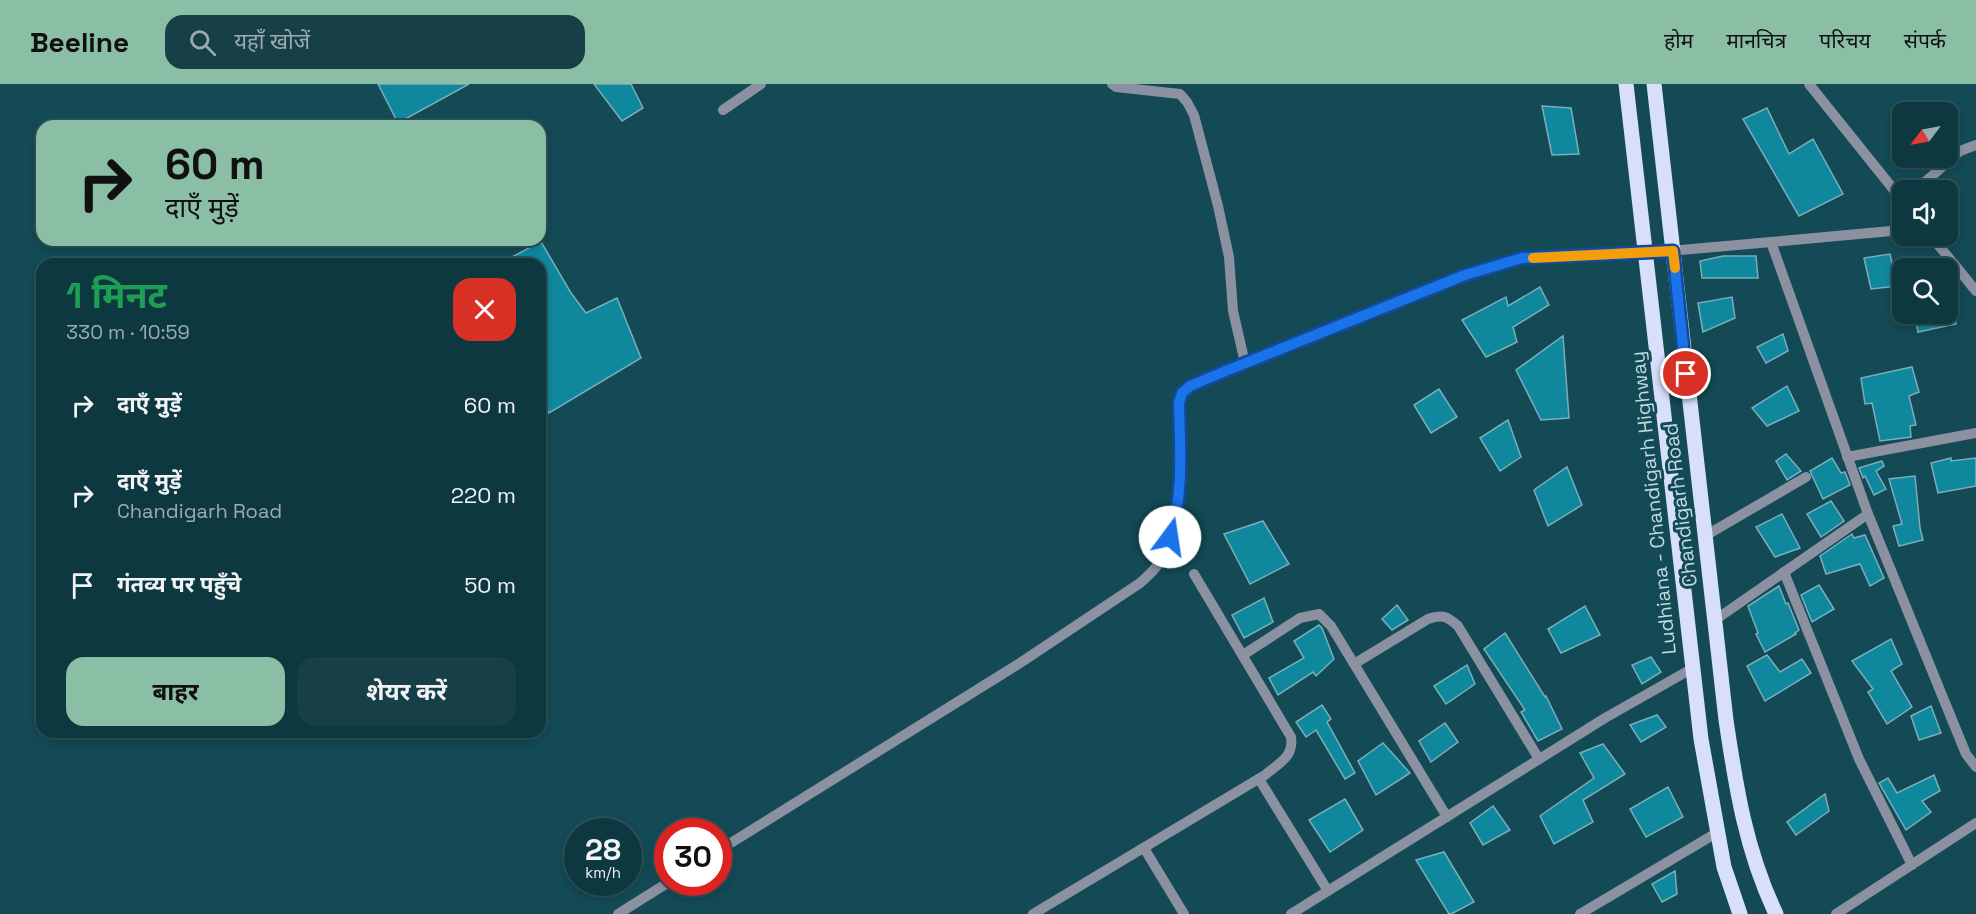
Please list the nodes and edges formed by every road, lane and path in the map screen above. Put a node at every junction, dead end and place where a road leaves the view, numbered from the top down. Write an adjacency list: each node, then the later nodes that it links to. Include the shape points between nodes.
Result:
1 (761, 84): 6 (street)
2 (1112, 84): 16 (street, via 1180,94 1194,115 1229,257 1233,311)
3 (1626, 84): 14 (main road, Ludhiana - Chandigarh Highway)
4 (1654, 84): 13 (main road, Chandigarh Road)
5 (1809, 84): 9 (street)
6 (723, 110)
7 (1976, 145): 8 (street, via 1960,151)
8 (1927, 180)
9 (1892, 188)
10 (1892, 231): 11 (street)
11 (1771, 242): 13 (street); 18 (street)
12 (1939, 246): 15 (street)
13 (1673, 251): 14 (street); 21 (main road, Chandigarh Road)
14 (1647, 253): 16 (street, via 1522,258 1465,275); 27 (main road, Ludhiana - Chandigarh Highway)
15 (1976, 291)
16 (1245, 363): 34 (street, via 1182,393 1176,519 1164,555 1140,583 1020,663)
17 (1976, 433): 18 (street)
18 (1847, 457): 20 (street)
19 (1806, 477): 21 (street)
20 (1868, 514): 22 (street); 29 (street, via 1966,754)
21 (1705, 536): 24 (main road, Chandigarh Road)
22 (1784, 572): 24 (street); 36 (street, via 1859,759)
23 (1194, 574): 25 (street)
24 (1715, 620): 45 (main road, Chandigarh Road, via 1736,788 1748,841)
25 (1243, 655): 26 (street, via 1300,618 1319,614); 30 (street, via 1291,737 1293,748)
26 (1354, 664): 28 (street, via 1428,619 1447,617 1458,626); 31 (street)
27 (1693, 668): 28 (street); 33 (main road, Ludhiana - Chandigarh Highway)
28 (1539, 759): 31 (street)
29 (1976, 767)
30 (1259, 779): 35 (street); 38 (street)
31 (1447, 817): 38 (street)
32 (1976, 823): 36 (street)
33 (1718, 832): 43 (street); 44 (main road, Ludhiana - Chandigarh Highway, via 1724,867)
34 (732, 841)
35 (1144, 848): 40 (street); 41 (street)
36 (1911, 866): 46 (street)
37 (654, 891): 39 (street)
38 (1328, 891): 42 (street)
39 (618, 914)
40 (1033, 914)
41 (1184, 914)
42 (1291, 914)
43 (1580, 914)
44 (1740, 914)
45 (1776, 914)
46 (1836, 914)

